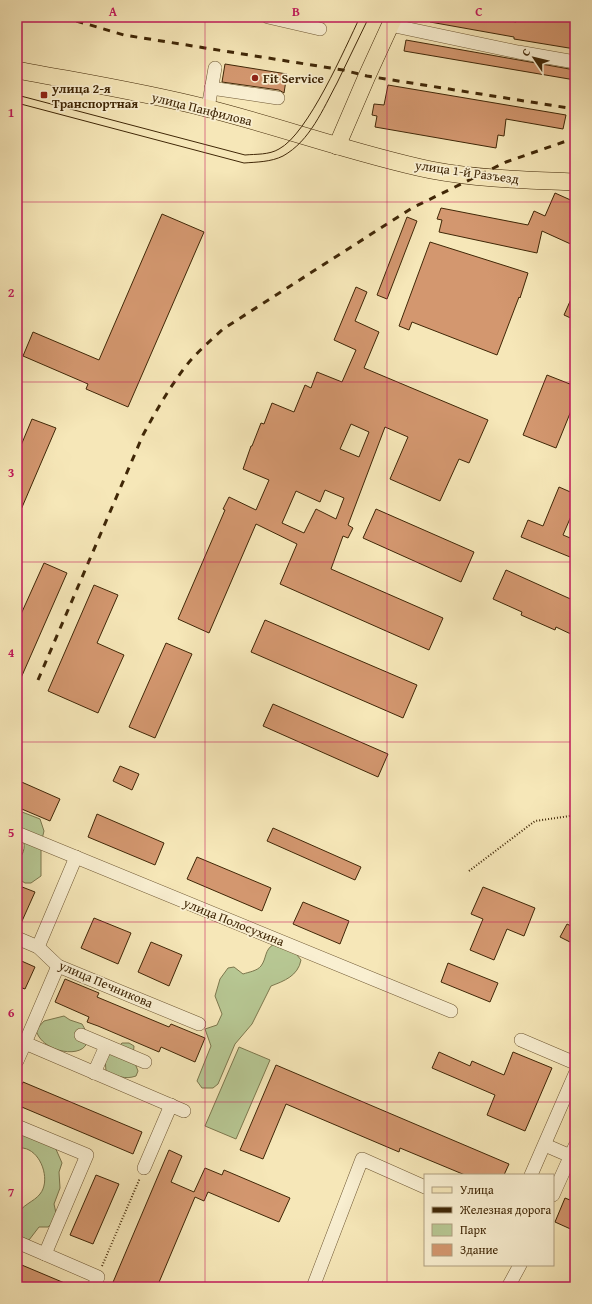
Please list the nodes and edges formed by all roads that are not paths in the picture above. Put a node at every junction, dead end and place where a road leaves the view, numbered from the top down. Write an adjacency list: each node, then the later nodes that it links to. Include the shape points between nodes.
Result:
1 (268, 17): 3 (street)
2 (392, 19): 4 (street, via 518,52); 10 (main road)
3 (320, 29)
4 (575, 62)
5 (215, 68): 7 (street)
6 (17, 70): 9 (main road, улица Панфилова)
7 (211, 88): 8 (street); 9 (street)
8 (278, 98)
9 (208, 108): 10 (main road, улица Панфилова)
10 (337, 146): 11 (main road, улица 1-й Разъезд, via 432,170 521,180)
11 (575, 182)
12 (17, 832): 13 (street, улица Полосухина)
13 (76, 857): 15 (street); 17 (street, улица Полосухина)
14 (17, 938): 15 (street, улица Печникова)
15 (38, 947): 16 (street, улица Печникова)
16 (58, 966): 18 (street, улица Печникова); 21 (street)
17 (452, 1011)
18 (199, 1024)
19 (81, 1035): 22 (street)
20 (522, 1040): 25 (street)
21 (25, 1043): 23 (street); 26 (street)
22 (106, 1046): 24 (street); 26 (street)
23 (17, 1061)
24 (145, 1062)
25 (575, 1063)
26 (94, 1073): 28 (street)
27 (575, 1074): 31 (street)
28 (171, 1105): 29 (street); 33 (street)
29 (184, 1111)
30 (17, 1126): 38 (street, via 87,1155)
31 (545, 1145): 32 (street); 34 (street)
32 (573, 1153): 36 (street)
33 (144, 1168)
34 (531, 1174)
35 (424, 1187): 41 (street, via 362,1160)
36 (554, 1193)
37 (17, 1242): 38 (street)
38 (45, 1254): 40 (street)
39 (519, 1266): 42 (street)
40 (96, 1282)
41 (313, 1287)
42 (508, 1287)

